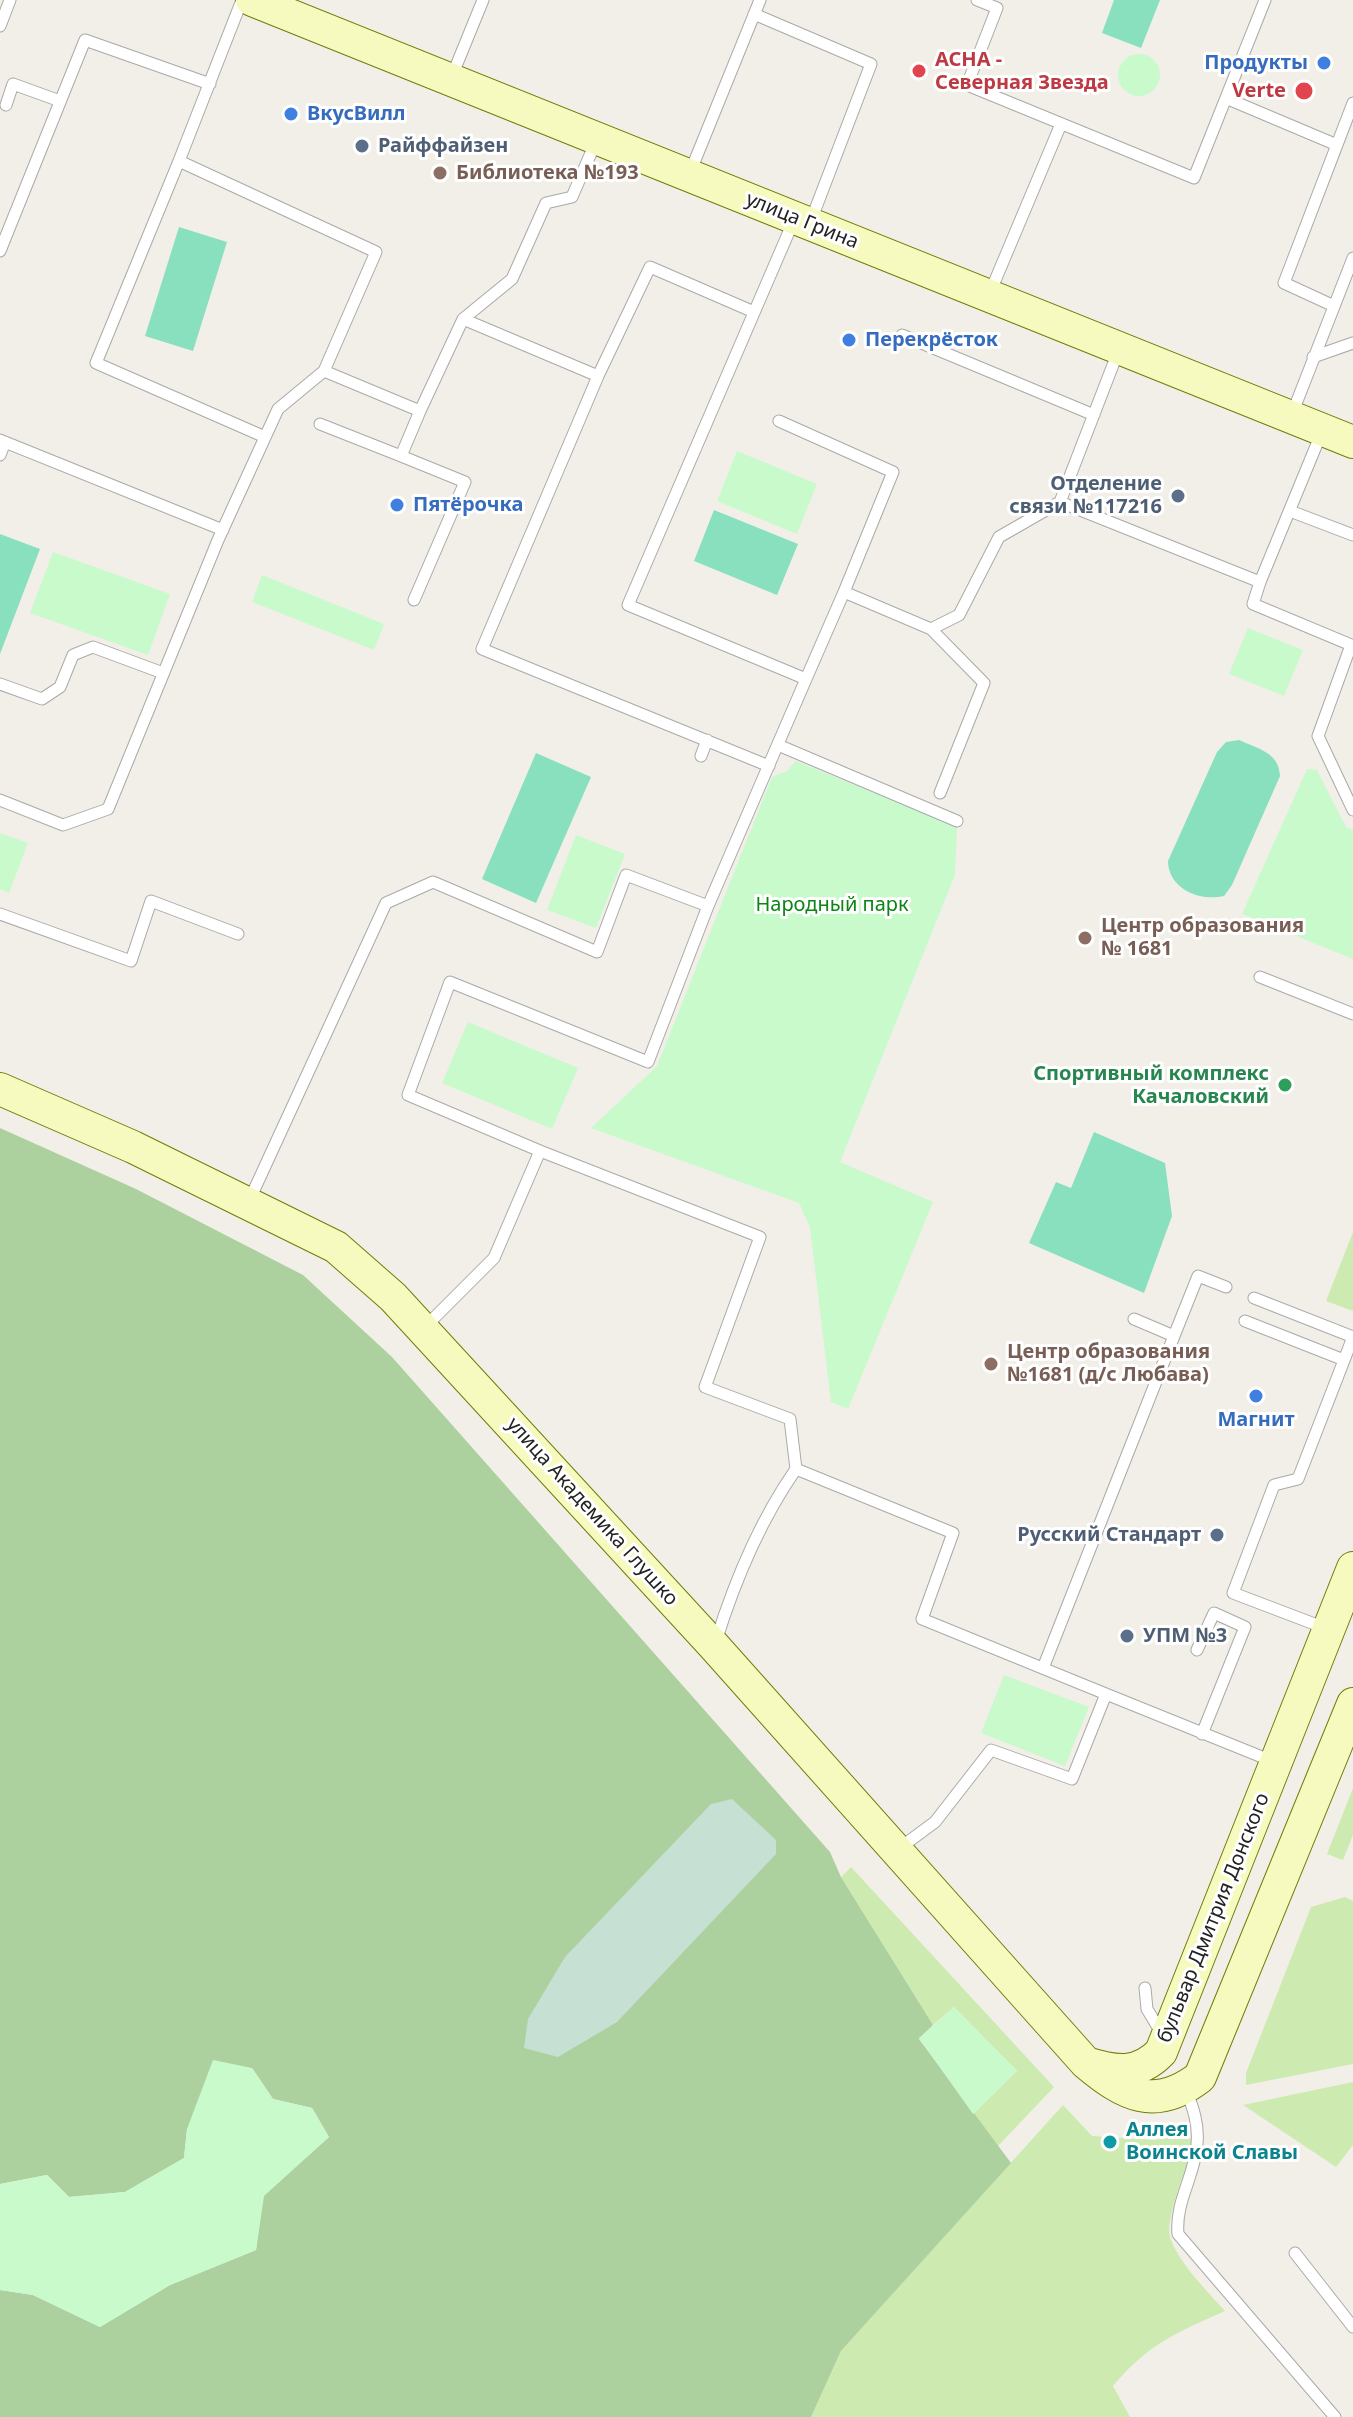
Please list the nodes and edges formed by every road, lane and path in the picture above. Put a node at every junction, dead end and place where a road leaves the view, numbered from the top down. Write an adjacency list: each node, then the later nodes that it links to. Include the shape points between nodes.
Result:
1 (10, 0): 9 (lane)
2 (242, 0): 11 (lane)
3 (483, 0): 10 (lane)
4 (760, 0): 8 (lane)
5 (977, 0): 16 (lane, via 997,8 967,85)
6 (1265, 0): 12 (lane)
7 (269, 3): 10 (street, улица Грина)
8 (754, 14): 20 (lane); 21 (lane, via 871,64)
9 (0, 26)
10 (451, 80): 17 (street, улица Грина)
11 (210, 84): 13 (lane, via 85,40); 19 (lane)
12 (1228, 99): 16 (lane, via 1194,178); 18 (lane)
13 (60, 101): 15 (lane, via 13,84); 22 (lane)
14 (1353, 103): 18 (lane)
15 (6, 105)
16 (1061, 124): 24 (lane)
17 (597, 139): 20 (street, улица Грина); 27 (lane, via 572,197 546,203 512,279)
18 (1337, 145): 25 (lane, via 1284,283)
19 (179, 161): 32 (lane, via 376,252); 40 (lane, via 96,363)
20 (689, 175): 21 (street, улица Грина)
21 (802, 221): 24 (street, улица Грина); 26 (lane)
22 (0, 251)
23 (1353, 258): 25 (lane)
24 (988, 295): 30 (street, улица Грина)
25 (1334, 306): 31 (lane)
26 (754, 312): 33 (lane, via 650,267); 54 (lane, via 628,605)
27 (463, 319): 33 (lane); 34 (lane)
28 (902, 335): 35 (lane)
29 (1353, 343): 31 (lane)
30 (1120, 348): 35 (lane); 36 (street, улица Грина)
31 (1313, 357): 36 (lane)
32 (324, 371): 34 (lane); 40 (lane, via 278,409)
33 (598, 376): 56 (lane, via 482,649)
34 (420, 411): 44 (lane)
35 (1094, 415): 45 (lane)
36 (1291, 416): 39 (street, улица Грина)
37 (779, 421): 50 (lane, via 893,472)
38 (320, 424): 44 (lane)
39 (1323, 430): 42 (street, улица Грина); 46 (lane)
40 (265, 437): 47 (lane)
41 (2, 441): 43 (lane); 47 (lane)
42 (1353, 442)
43 (0, 455)
44 (401, 456): 51 (lane, via 465,482)
45 (1060, 502): 49 (lane); 52 (lane, via 999,537 959,615)
46 (1290, 511): 48 (lane); 49 (lane)
47 (223, 530): 53 (lane)
48 (1353, 535)
49 (1260, 582): 62 (lane, via 1253,604 1351,645 1318,736)
50 (844, 592): 52 (lane); 54 (lane)
51 (414, 600)
52 (931, 629): 60 (lane, via 984,683)
53 (163, 673): 55 (lane, via 93,647 73,655 60,687 42,699); 61 (lane, via 108,809 63,825)
54 (806, 679): 57 (lane)
55 (0, 684)
56 (707, 740): 58 (lane); 59 (lane)
57 (778, 745): 59 (lane); 63 (lane)
58 (701, 756)
59 (769, 766): 64 (lane)
60 (940, 793)
61 (0, 800)
62 (1353, 810)
63 (957, 821)
64 (708, 906): 70 (lane, via 648,1062 450,982 408,1095); 71 (lane, via 626,875 597,952 433,882 386,903)
65 (0, 914): 66 (lane, via 131,961 151,901)
66 (238, 934)
67 (1260, 977): 68 (lane)
68 (1353, 1014)
69 (0, 1089): 71 (street, улица Академика Глушко)
70 (540, 1151): 76 (lane, via 494,1258); 80 (lane, via 760,1237 705,1387 790,1419)
71 (248, 1202): 76 (street, улица Академика Глушко, via 336,1247)
72 (1226, 1287): 77 (lane, via 1198,1276)
73 (1254, 1298): 78 (lane)
74 (1134, 1319): 77 (lane)
75 (1245, 1321): 79 (lane)
76 (425, 1327): 83 (street, улица Академика Глушко)
77 (1174, 1336): 85 (lane)
78 (1353, 1337): 79 (lane)
79 (1344, 1360): 82 (lane, via 1298,1479 1274,1485 1233,1593)
80 (796, 1469): 83 (lane, via 768,1509); 85 (lane, via 953,1533 922,1619)
81 (1353, 1568): 82 (street, бульвар Дмитрия Донского)
82 (1329, 1630): 89 (street, бульвар Дмитрия Донского)
83 (714, 1646): 90 (street, улица Академика Глушко)
84 (1197, 1650): 88 (lane, via 1214,1613 1245,1627)
85 (1043, 1668): 86 (lane)
86 (1106, 1694): 88 (lane); 90 (lane, via 1072,1779 991,1750 935,1822)
87 (1353, 1704): 94 (street, via 1200,2077)
88 (1202, 1734): 89 (lane)
89 (1276, 1763): 92 (street, бульвар Дмитрия Донского)
90 (897, 1850): 93 (street, улица Академика Глушко)
91 (1145, 1988): 92 (lane, via 1147,2009)
92 (1173, 2025): 93 (street, бульвар Дмитрия Донского, via 1147,2066 1113,2071); 94 (street)
93 (1086, 2063): 94 (street, via 1131,2095 1157,2097)
94 (1186, 2088): 97 (lane, via 1197,2118 1197,2146 1176,2215 1178,2234)
95 (1295, 2253): 96 (lane)
96 (1353, 2327)
97 (1335, 2417)

